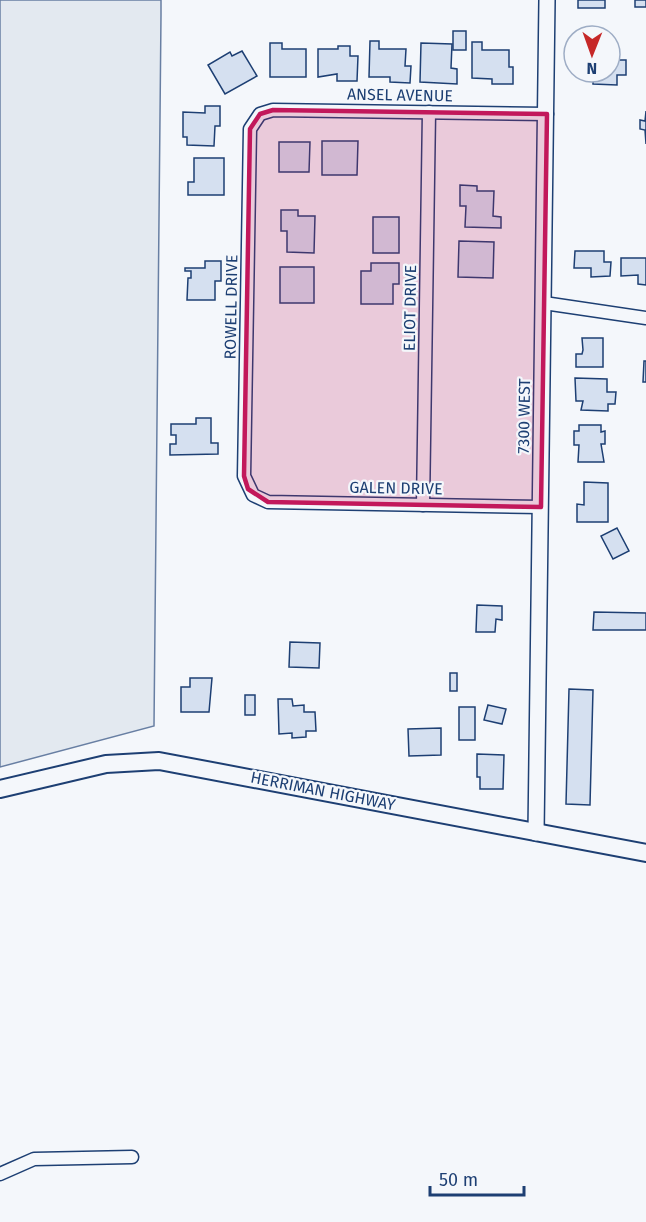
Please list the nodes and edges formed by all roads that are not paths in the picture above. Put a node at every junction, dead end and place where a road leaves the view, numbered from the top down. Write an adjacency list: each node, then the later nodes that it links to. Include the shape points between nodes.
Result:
1 (547, 0): 3 (street, 7300 WEST)
2 (429, 112): 3 (street, ANSEL AVENUE); 4 (street, ANSEL AVENUE, via 273,110); 8 (street, ELIOT DRIVE)
3 (547, 114): 5 (street, 7300 WEST)
4 (255, 118): 7 (street, ROWELL DRIVE, via 250,129 244,477)
5 (544, 303): 6 (street); 9 (street, 7300 WEST)
6 (646, 318)
7 (253, 495): 8 (street, GALEN DRIVE, via 268,502)
8 (423, 505): 9 (street, GALEN DRIVE)
9 (541, 507): 11 (street, 7300 WEST)
10 (0, 789): 11 (main road, HERRIMAN HIGHWAY, via 106,764 159,761)
11 (537, 833): 12 (main road, HERRIMAN HIGHWAY)
12 (646, 853)
13 (132, 1157): 14 (street, via 34,1159)
14 (0, 1174)

